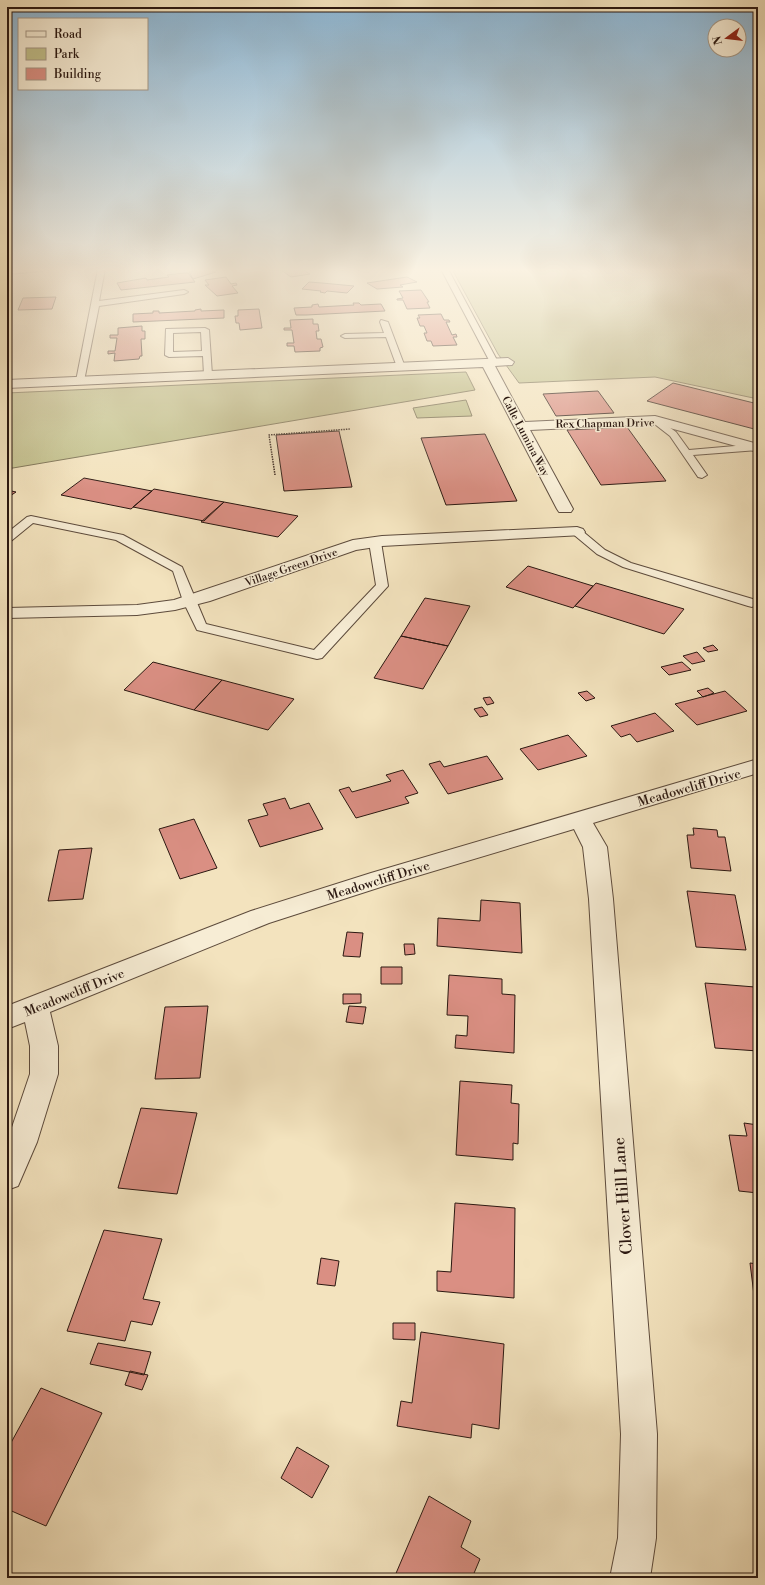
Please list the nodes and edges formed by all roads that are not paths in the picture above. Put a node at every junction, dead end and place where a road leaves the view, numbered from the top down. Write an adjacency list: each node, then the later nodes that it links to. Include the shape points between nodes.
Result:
1 (88, 343): 11 (lane)
2 (169, 343): 6 (lane, via 169,354)
3 (206, 343): 6 (lane)
4 (392, 343): 9 (lane)
5 (481, 343): 7 (lane)
6 (206, 353): 10 (lane)
7 (491, 362): 8 (street); 9 (street); 14 (street, Calle Lumina Way)
8 (508, 362)
9 (401, 367): 10 (street)
10 (208, 375): 11 (street)
11 (80, 381): 12 (street)
12 (7, 384)
13 (655, 420): 14 (street, Rex Chapman Drive); 15 (street, Rex Chapman Drive); 16 (lane, via 673,434)
14 (520, 426): 18 (street, Calle Lumina Way)
15 (758, 447): 16 (lane)
16 (686, 453): 17 (lane)
17 (702, 475)
18 (565, 509)
19 (577, 532): 21 (street, Village Green Drive); 23 (lane, via 601,552 627,565)
20 (7, 539): 22 (lane, via 31,519 119,537 178,569)
21 (375, 542): 22 (street, Village Green Drive, via 353,545); 22 (lane, via 382,586 317,655 201,627)
22 (188, 601): 24 (street, Village Green Drive, via 137,610)
23 (752, 603)
24 (7, 613)
25 (758, 766): 26 (street, Meadowcliff Drive)
26 (579, 819): 27 (street, Meadowcliff Drive, via 260,917); 30 (street, Clover Hill Lane, via 595,847 601,899 638,1434 637,1538)
27 (36, 1008): 28 (street, Meadowcliff Drive); 29 (street, via 44,1046 44,1074 22,1142)
28 (7, 1018)
29 (7, 1176)
30 (630, 1578)

